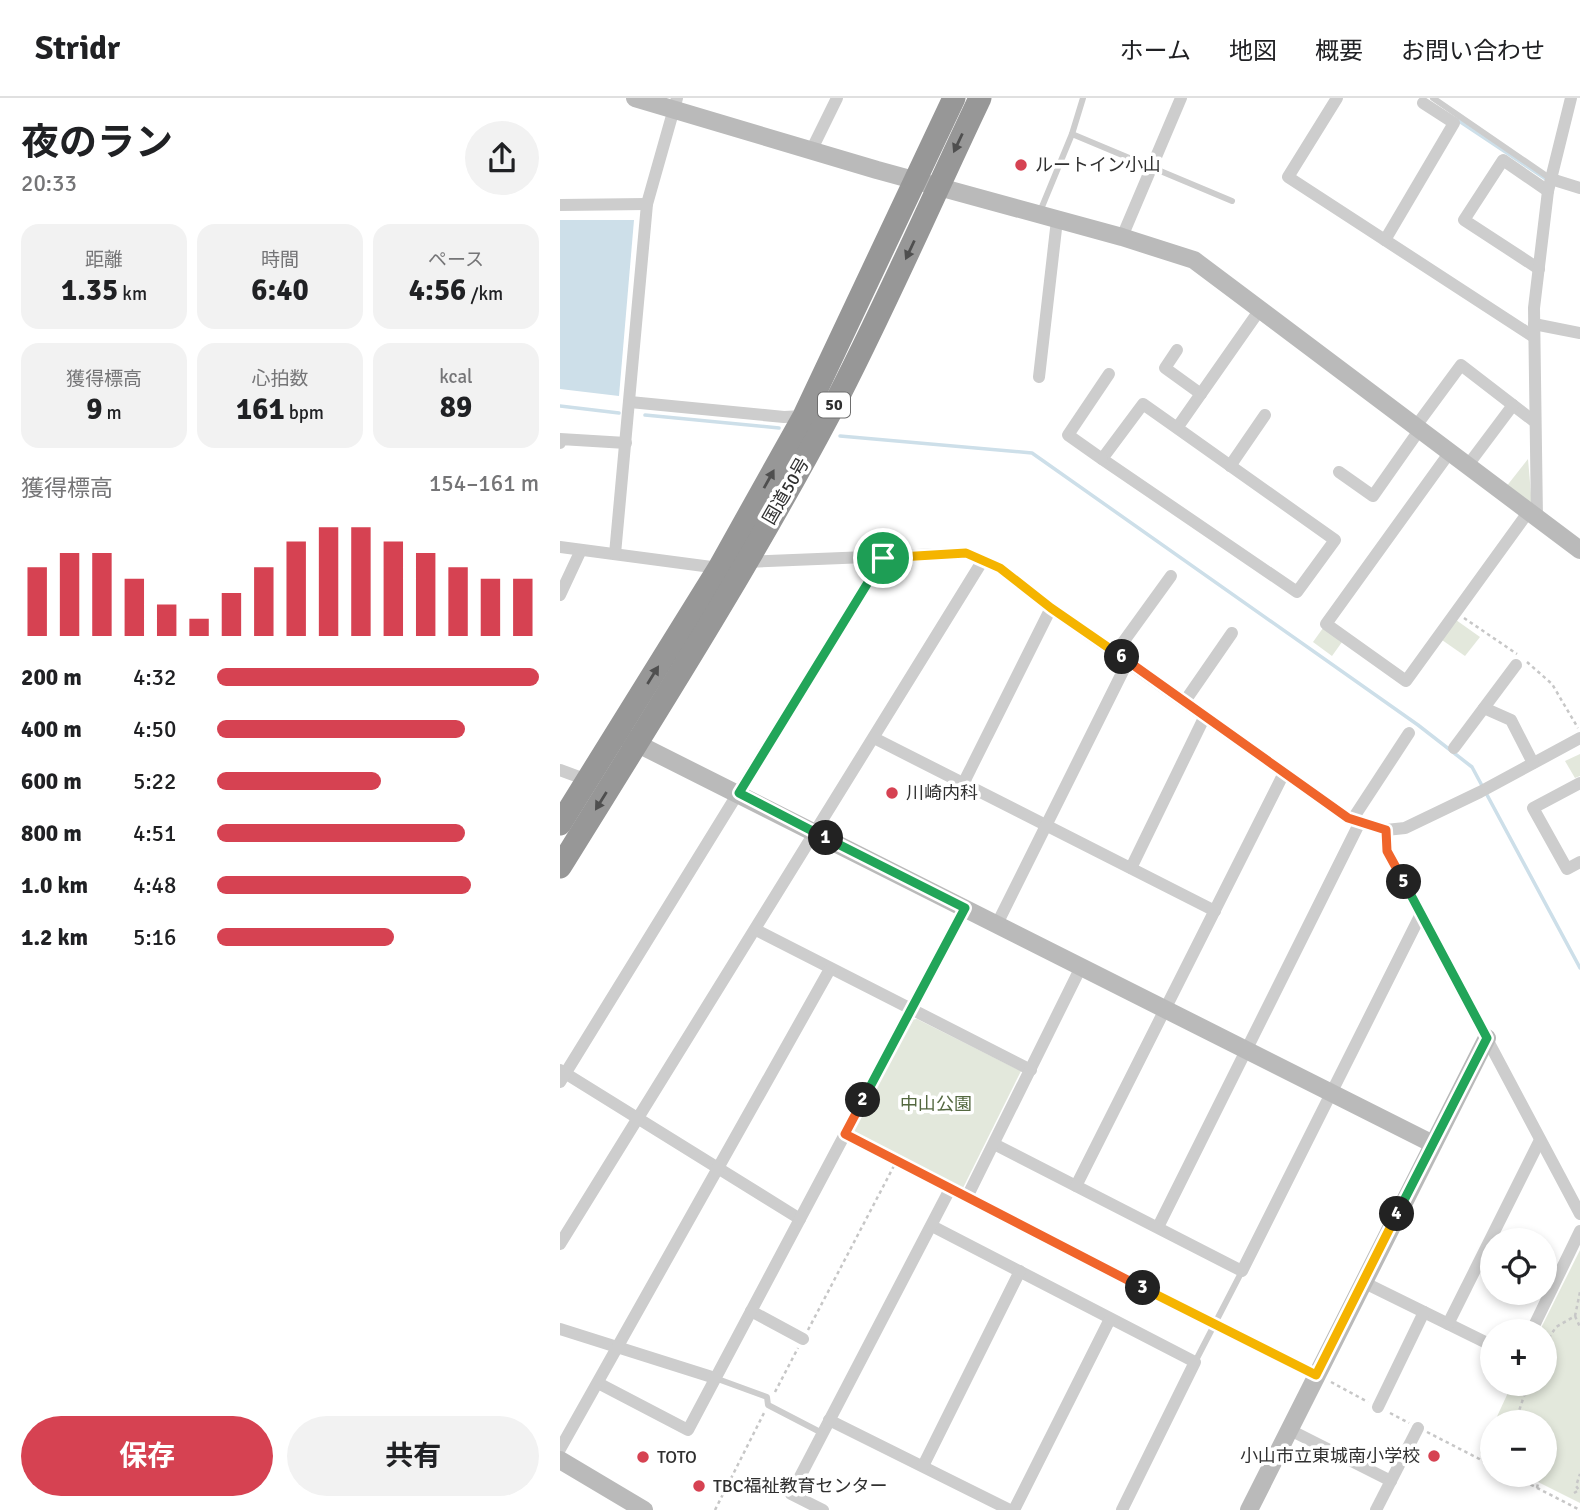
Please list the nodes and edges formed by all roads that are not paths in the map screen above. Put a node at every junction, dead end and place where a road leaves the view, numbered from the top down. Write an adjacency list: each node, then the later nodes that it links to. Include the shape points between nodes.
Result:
1 (635, 98): 10 (street)
2 (837, 98): 12 (street)
3 (954, 98): 14 (highway, 国道50号 / 50)
4 (980, 98): 14 (highway, 国道50号 / 50, one-way to 14)
5 (1083, 98): 11 (lane)
6 (1181, 98): 13 (street)
7 (1337, 98): 23 (street, via 1287,177)
8 (1571, 98): 15 (street)
9 (1428, 101): 15 (lane); 23 (street, via 1454,124)
10 (675, 104): 12 (street); 18 (street)
11 (1072, 134): 13 (lane); 20 (lane)
12 (811, 150): 14 (street)
13 (1152, 167): 17 (lane); 22 (street)
14 (927, 185): 20 (street); 35 (highway, 国道50号 / 50); 53 (highway, 国道50号 / 50, one-way to 53, via 864,347)
15 (1549, 185): 16 (street); 24 (street); 24 (street, via 1503,160 1464,220)
16 (1580, 188)
17 (1232, 201)
18 (647, 204): 19 (street); 32 (street)
19 (560, 205)
20 (1039, 215): 21 (street)
21 (1057, 220): 22 (street); 30 (street)
22 (1122, 237): 25 (street, via 1194,260)
23 (1385, 240): 26 (street)
24 (1539, 269): 26 (street)
25 (1261, 308): 31 (street); 37 (street)
26 (1534, 330): 27 (street); 36 (street)
27 (1580, 333)
28 (1177, 350): 31 (street, via 1165,368)
29 (1109, 374): 42 (street, via 1068,435)
30 (1040, 377)
31 (1201, 394): 38 (street)
32 (630, 402): 35 (street); 40 (street)
33 (1513, 405): 36 (street); 37 (street, via 1461,365); 43 (street)
34 (1265, 415): 44 (street)
35 (804, 416): 54 (highway, 国道50号 / 50, one-way to 35)
36 (1535, 422): 46 (street)
37 (1418, 427): 41 (street); 45 (street, via 1373,496)
38 (1177, 428): 42 (street, via 1143,404); 44 (street)
39 (560, 443): 40 (street, via 560,439)
40 (626, 443): 50 (street)
41 (1450, 452): 43 (street); 46 (street, via 1326,625 1406,681)
42 (1102, 459): 44 (street, via 1297,592 1335,540)
43 (1468, 465): 46 (street)
44 (1230, 466)
45 (1339, 471)
46 (1533, 514): 49 (street)
47 (560, 547): 48 (street)
48 (581, 550): 50 (street); 56 (street)
49 (1580, 550)
50 (615, 554): 54 (street)
51 (883, 558): 52 (street, via 966,553); 53 (street); 76 (street)
52 (983, 560): 57 (street); 67 (street)
53 (744, 562): 66 (highway, 国道50号 / 50)
54 (719, 568): 66 (highway, 国道50号 / 50, one-way to 54)
55 (1171, 576): 59 (street)
56 (560, 595)
57 (1051, 608): 59 (street); 75 (street)
58 (1232, 633): 62 (street)
59 (1116, 652): 60 (street)
60 (1128, 661): 62 (street); 79 (street)
61 (1516, 665): 63 (street)
62 (1185, 701): 64 (street)
63 (1484, 708): 69 (street); 70 (street, via 1511,720)
64 (1205, 716): 72 (street); 84 (street)
65 (1409, 733): 77 (street)
66 (627, 738): 73 (highway, 国道50号 / 50); 76 (street); 83 (highway, 国道50号 / 50, one-way to 83)
67 (874, 738): 75 (street); 81 (street)
68 (1579, 740): 70 (street)
69 (1454, 748)
70 (1533, 763): 80 (street, via 1423,821)
71 (560, 770): 73 (street)
72 (1284, 773): 77 (street); 86 (street)
73 (587, 780): 78 (highway, 国道50号 / 50)
74 (1580, 783): 82 (street, via 1533,808 1567,869)
75 (963, 784): 79 (street)
76 (739, 793): 81 (street); 97 (street)
77 (1356, 822): 80 (street); 95 (street)
78 (560, 824)
79 (1046, 826): 84 (street); 88 (street)
80 (1386, 830): 87 (street, via 1387,851)
81 (815, 832): 85 (street); 89 (street)
82 (1580, 862)
83 (560, 867)
84 (1131, 868): 86 (street)
85 (965, 908): 88 (street); 92 (street)
86 (1215, 911): 93 (street)
87 (1421, 914): 94 (street); 98 (street)
88 (998, 924): 90 (street)
89 (756, 930): 91 (street); 99 (street)
90 (1081, 967): 93 (street); 96 (street)
91 (830, 969): 92 (street); 103 (street)
92 (911, 1008): 96 (street); 108 (street)
93 (1166, 1010): 95 (street); 104 (street)
94 (1487, 1038): 100 (street); 102 (street)
95 (1247, 1050): 98 (street); 110 (street)
96 (1031, 1070): 101 (street)
97 (562, 1075): 99 (street)
98 (1331, 1093): 102 (street); 114 (street)
99 (637, 1117): 103 (street); 112 (street)
100 (1540, 1140): 107 (street); 120 (street)
101 (994, 1144): 104 (street); 106 (street)
102 (1433, 1144): 115 (street)
103 (719, 1170): 108 (street); 124 (street)
104 (1076, 1186): 110 (street)
105 (950, 1189): 109 (street)
106 (967, 1197)
107 (1580, 1214)
108 (800, 1219): 116 (street)
109 (932, 1226): 113 (street); 129 (street)
110 (1158, 1227): 114 (street)
111 (1580, 1231): 119 (street)
112 (560, 1244)
113 (1020, 1271): 118 (street); 135 (street)
114 (1242, 1271): 125 (lane)
115 (1363, 1282): 117 (street); 131 (street)
116 (751, 1311): 122 (street); 126 (street)
117 (1424, 1312): 120 (street); 128 (street)
118 (1110, 1319): 125 (street); 139 (street)
119 (1537, 1319)
120 (1448, 1324): 123 (street)
121 (560, 1329): 124 (street)
122 (803, 1339)
123 (1480, 1340)
124 (618, 1348): 126 (street); 127 (street)
125 (1195, 1362): 140 (street)
126 (715, 1378): 127 (street, via 688,1430); 132 (lane, via 767,1397 768,1405)
127 (598, 1383): 133 (street)
128 (1378, 1407)
129 (829, 1420): 132 (street); 135 (street)
130 (1418, 1428): 136 (street)
131 (1290, 1430): 136 (street); 141 (street)
132 (822, 1433): 138 (street, via 791,1494)
133 (560, 1449)
134 (560, 1460): 137 (street)
135 (923, 1466): 139 (street)
136 (1391, 1480): 142 (street)
137 (644, 1510)
138 (823, 1510)
139 (1012, 1510)
140 (1122, 1510)
141 (1249, 1510)
142 (1376, 1510)

